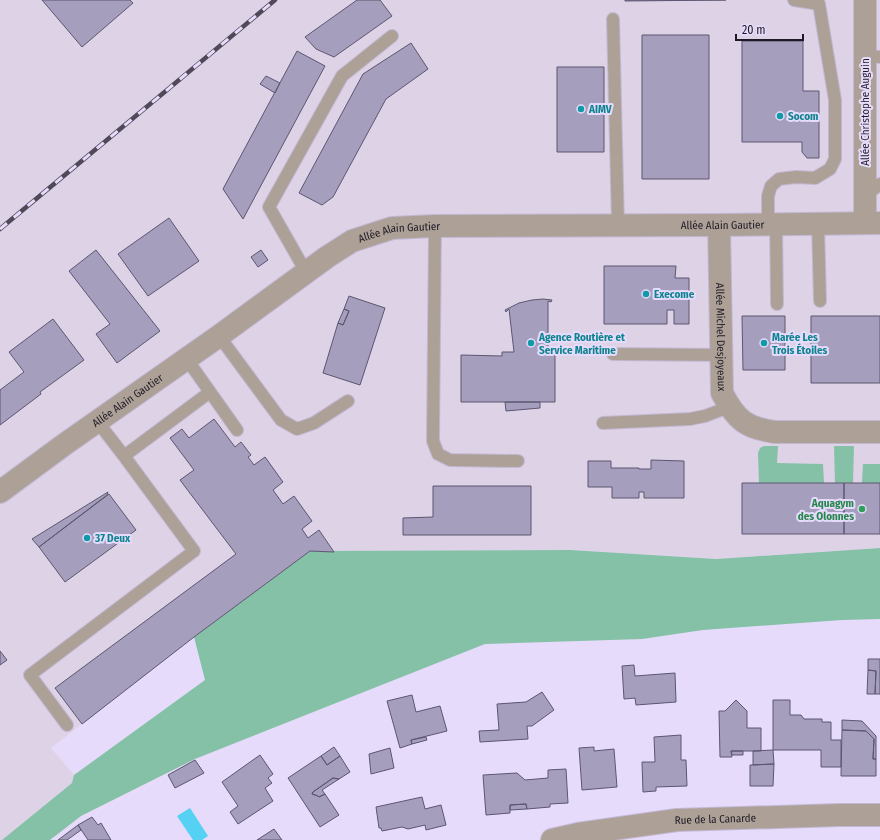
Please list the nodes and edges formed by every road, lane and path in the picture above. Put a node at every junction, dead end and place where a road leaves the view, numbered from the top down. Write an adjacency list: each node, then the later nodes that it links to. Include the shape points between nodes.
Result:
1 (794, 0): 8 (lane, via 819,4 835,100 835,159 830,169 814,178 779,179 771,186 768,196)
2 (865, 0): 5 (street, Allée Christophe Auguin)
3 (613, 19): 10 (lane)
4 (392, 36): 13 (lane, via 342,76 269,207)
5 (873, 56): 6 (street, Allée Christophe Auguin)
6 (873, 190): 7 (street, Allée Christophe Auguin)
7 (873, 223): 9 (street, Allée Alain Gautier)
8 (772, 224): 9 (street, Allée Alain Gautier); 11 (street, Allée Alain Gautier); 15 (lane)
9 (818, 224): 14 (lane)
10 (618, 225): 11 (street, Allée Alain Gautier); 12 (street, Allée Alain Gautier)
11 (719, 225): 18 (street, Allée Michel Desjoyeaux)
12 (435, 226): 13 (street, Allée Alain Gautier, via 392,228 352,241); 28 (lane, via 433,441 438,454 450,460)
13 (306, 272): 16 (street, Allée Alain Gautier)
14 (820, 300)
15 (777, 304)
16 (219, 336): 19 (street, Allée Alain Gautier); 21 (lane, via 281,420 297,429 314,423)
17 (614, 354): 18 (lane)
18 (722, 355): 22 (street, Allée Michel Desjoyeaux, via 722,393)
19 (186, 358): 20 (lane); 23 (street, Allée Alain Gautier)
20 (210, 392): 25 (lane); 27 (lane)
21 (348, 401)
22 (729, 407): 24 (lane, via 690,419); 26 (street, Allée Michel Desjoyeaux, via 746,424 761,430)
23 (97, 421): 27 (lane); 29 (street, Allée Alain Gautier)
24 (603, 423)
25 (237, 430)
26 (880, 432)
27 (124, 456): 30 (lane, via 194,551 30,676)
28 (518, 461)
29 (0, 492)
30 (67, 725)
31 (880, 815): 32 (street, Rue de la Canarde, via 677,820)
32 (552, 840)

